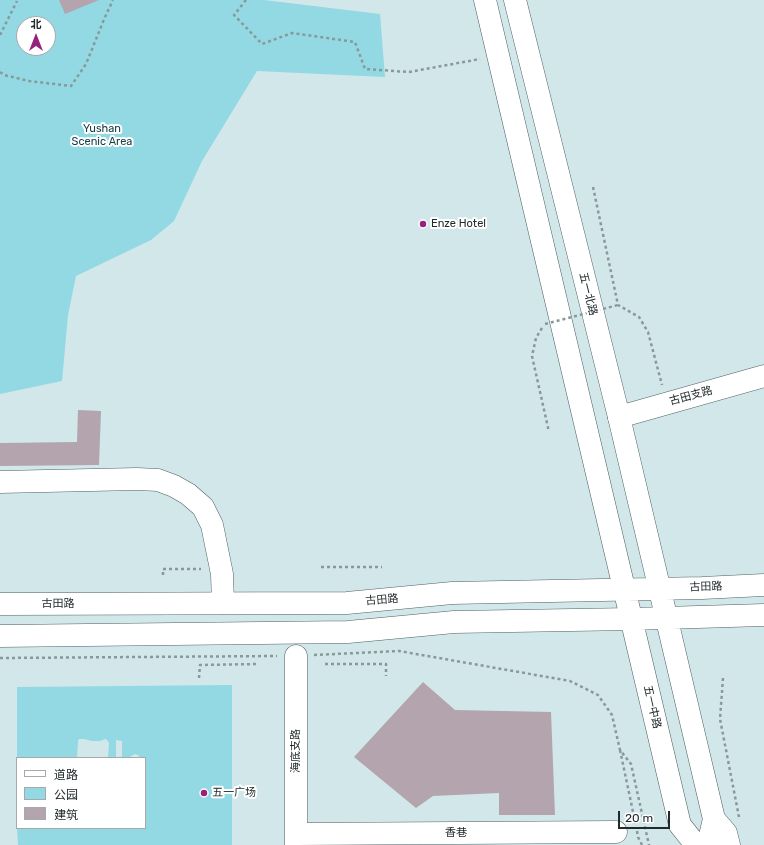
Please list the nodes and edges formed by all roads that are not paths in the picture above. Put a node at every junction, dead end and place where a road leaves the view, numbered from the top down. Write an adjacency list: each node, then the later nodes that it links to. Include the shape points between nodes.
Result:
1 (485, 0): 8 (main road)
2 (515, 0): 4 (main road, 五一北路)
3 (764, 376): 4 (main road, 古田支路)
4 (619, 417): 7 (main road, 五一北路)
5 (0, 482): 9 (main road, via 137,479 158,480 174,486 203,507 212,525 222,574)
6 (764, 584): 7 (main road, 古田路)
7 (659, 589): 8 (main road, 古田路); 12 (main road)
8 (624, 590): 9 (main road, 古田路, via 452,593 347,603); 13 (main road, 五一中路)
9 (223, 603): 10 (main road, 古田路)
10 (0, 604)
11 (764, 615): 12 (main road)
12 (666, 618): 13 (main road); 16 (main road)
13 (631, 619): 14 (main road, via 454,622 348,632); 18 (main road, 五一中路)
14 (0, 636)
15 (296, 656): 20 (main road, 海底支路)
16 (714, 818): 22 (main road, via 710,836); 23 (main road, via 726,833)
17 (616, 832): 19 (main road, 香巷)
18 (677, 835): 21 (main road, 五一中路, via 692,840)
19 (573, 839): 20 (main road, 香巷)
20 (296, 840)
21 (693, 845)
22 (712, 845)
23 (729, 845)

